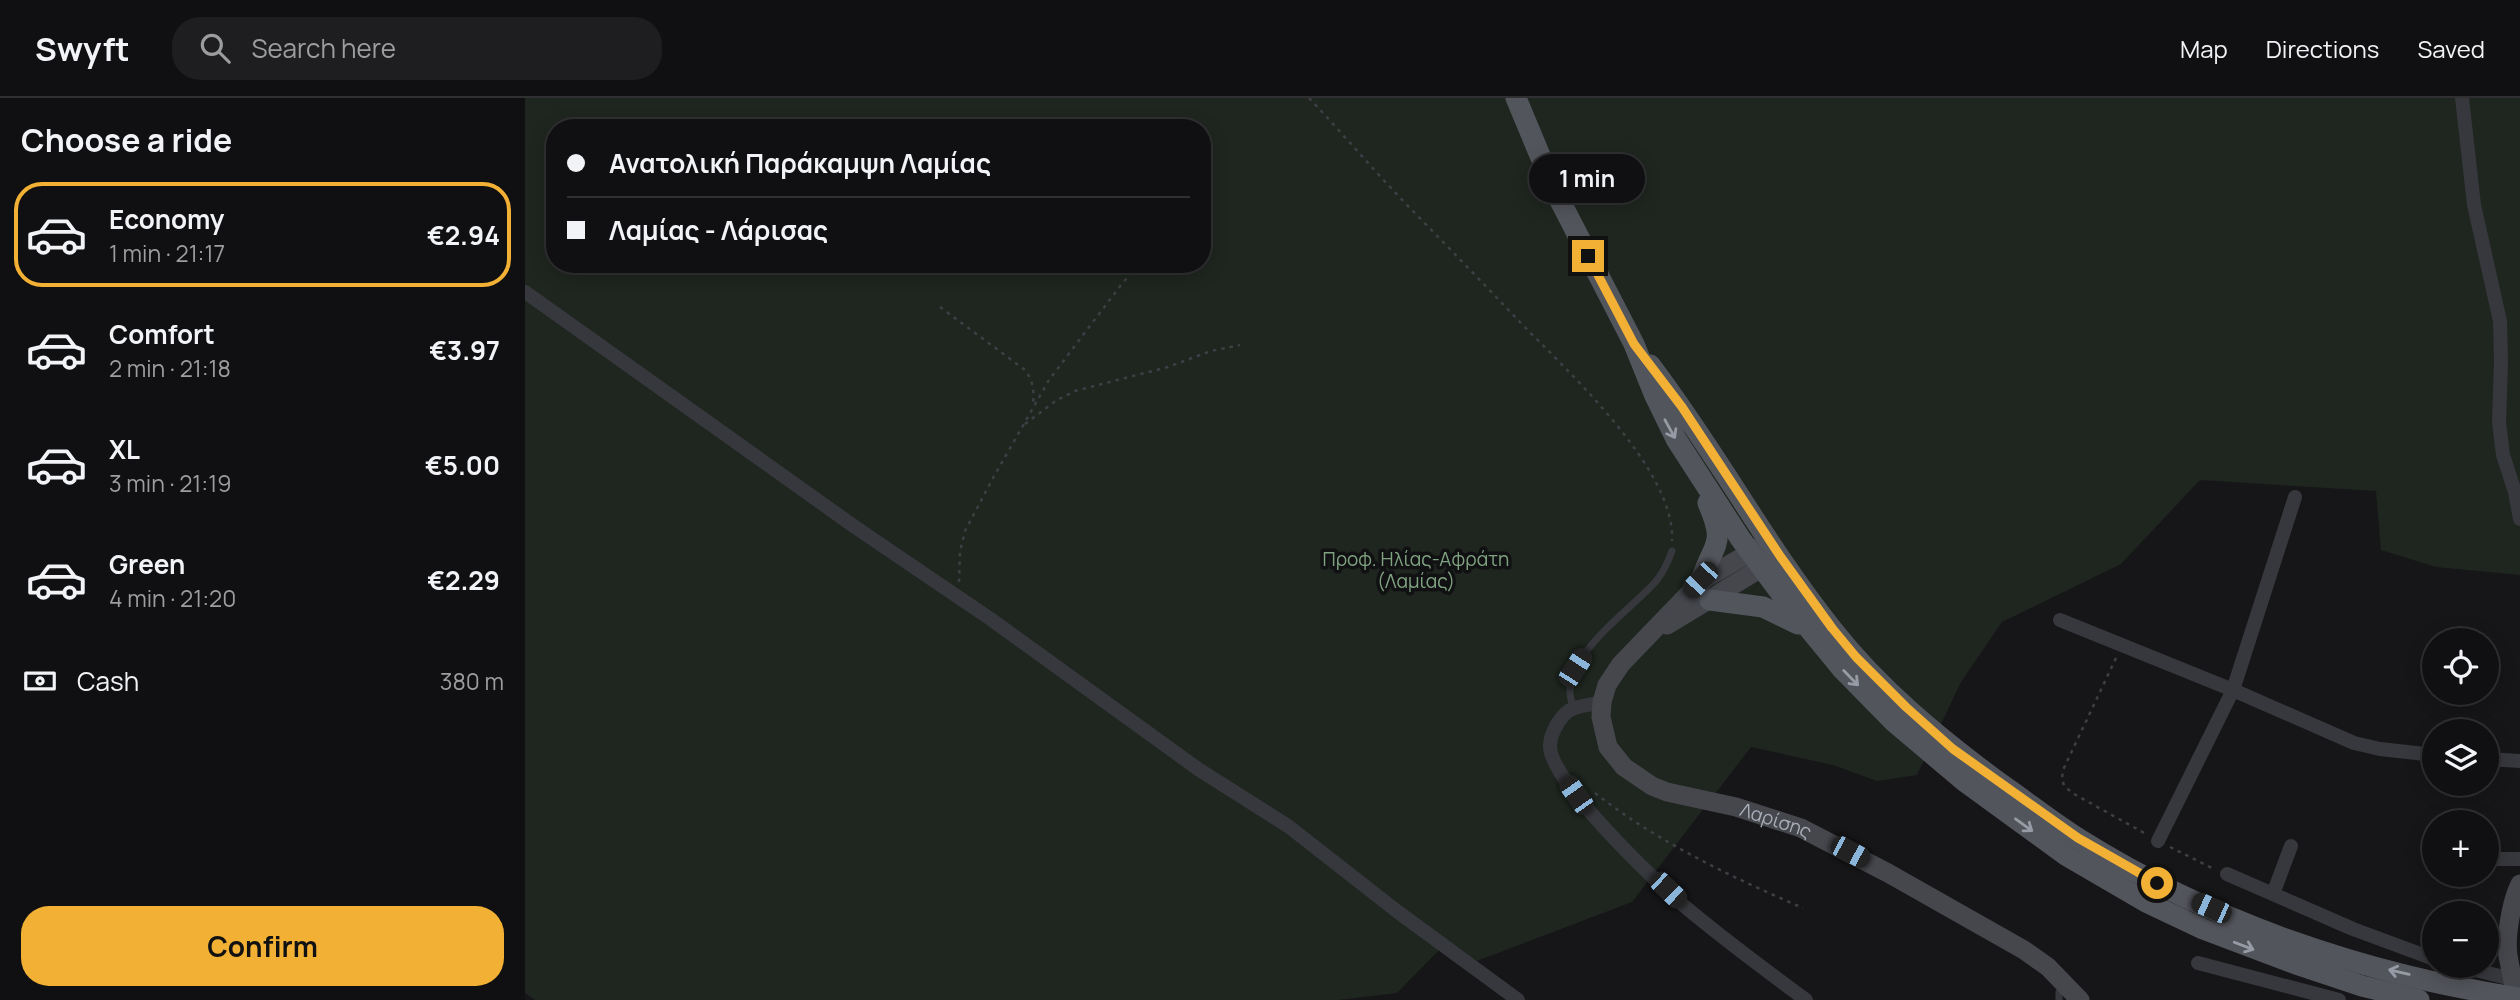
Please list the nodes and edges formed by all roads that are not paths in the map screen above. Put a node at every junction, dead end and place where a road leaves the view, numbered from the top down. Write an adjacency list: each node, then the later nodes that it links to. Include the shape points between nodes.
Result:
1 (1516, 98): 4 (main road, via 1554,189)
2 (2462, 98): 7 (street, via 2474,205 2500,321 2503,456)
3 (525, 292): 32 (street, via 1187,761 1288,826)
4 (1634, 344): 5 (main road, one-way to 5, via 1665,418); 9 (main road, via 1682,407)
5 (1698, 474): 9 (main road); 10 (main road, via 1718,536)
6 (2295, 498): 15 (street)
7 (2520, 519)
8 (1672, 551): 17 (lane, via 1657,579 1575,668 1568,696)
9 (1766, 554): 10 (main road); 11 (main road); 14 (main road); 31 (main road, one-way to 9, via 2368,965 2303,944 2181,895 2078,838 1953,749 1906,707)
10 (1700, 580): 13 (main road)
11 (1710, 600): 13 (main road); 14 (main road, via 1772,610)
12 (2060, 620): 15 (street)
13 (1648, 637): 16 (main road, via 1613,675)
14 (1817, 640): 36 (main road, one-way to 36, via 1884,712 1941,763 2067,856 2173,915 2241,945)
15 (2233, 690): 18 (street, via 2354,743); 21 (street)
16 (1602, 702): 17 (street); 34 (main road, Λαρίσης, via 1608,747 1631,774 1667,792 1783,821 1831,842 2024,950)
17 (1574, 708): 33 (street, via 1560,720 1549,744 1556,765 1576,795 1681,903)
18 (2422, 754)
19 (2499, 760): 20 (street)
20 (2520, 761)
21 (2158, 841)
22 (2291, 846): 27 (street)
23 (2499, 859): 24 (street)
24 (2520, 859)
25 (2227, 874): 27 (street)
26 (2520, 884): 31 (main road, via 2513,900 2508,949)
27 (2273, 894): 28 (street)
28 (2422, 955)
29 (2198, 963): 35 (street)
30 (2491, 978): 31 (street)
31 (2517, 988)
32 (1518, 1000)
33 (1806, 1000)
34 (2080, 1000)
35 (2339, 1000)
36 (2419, 1000)

